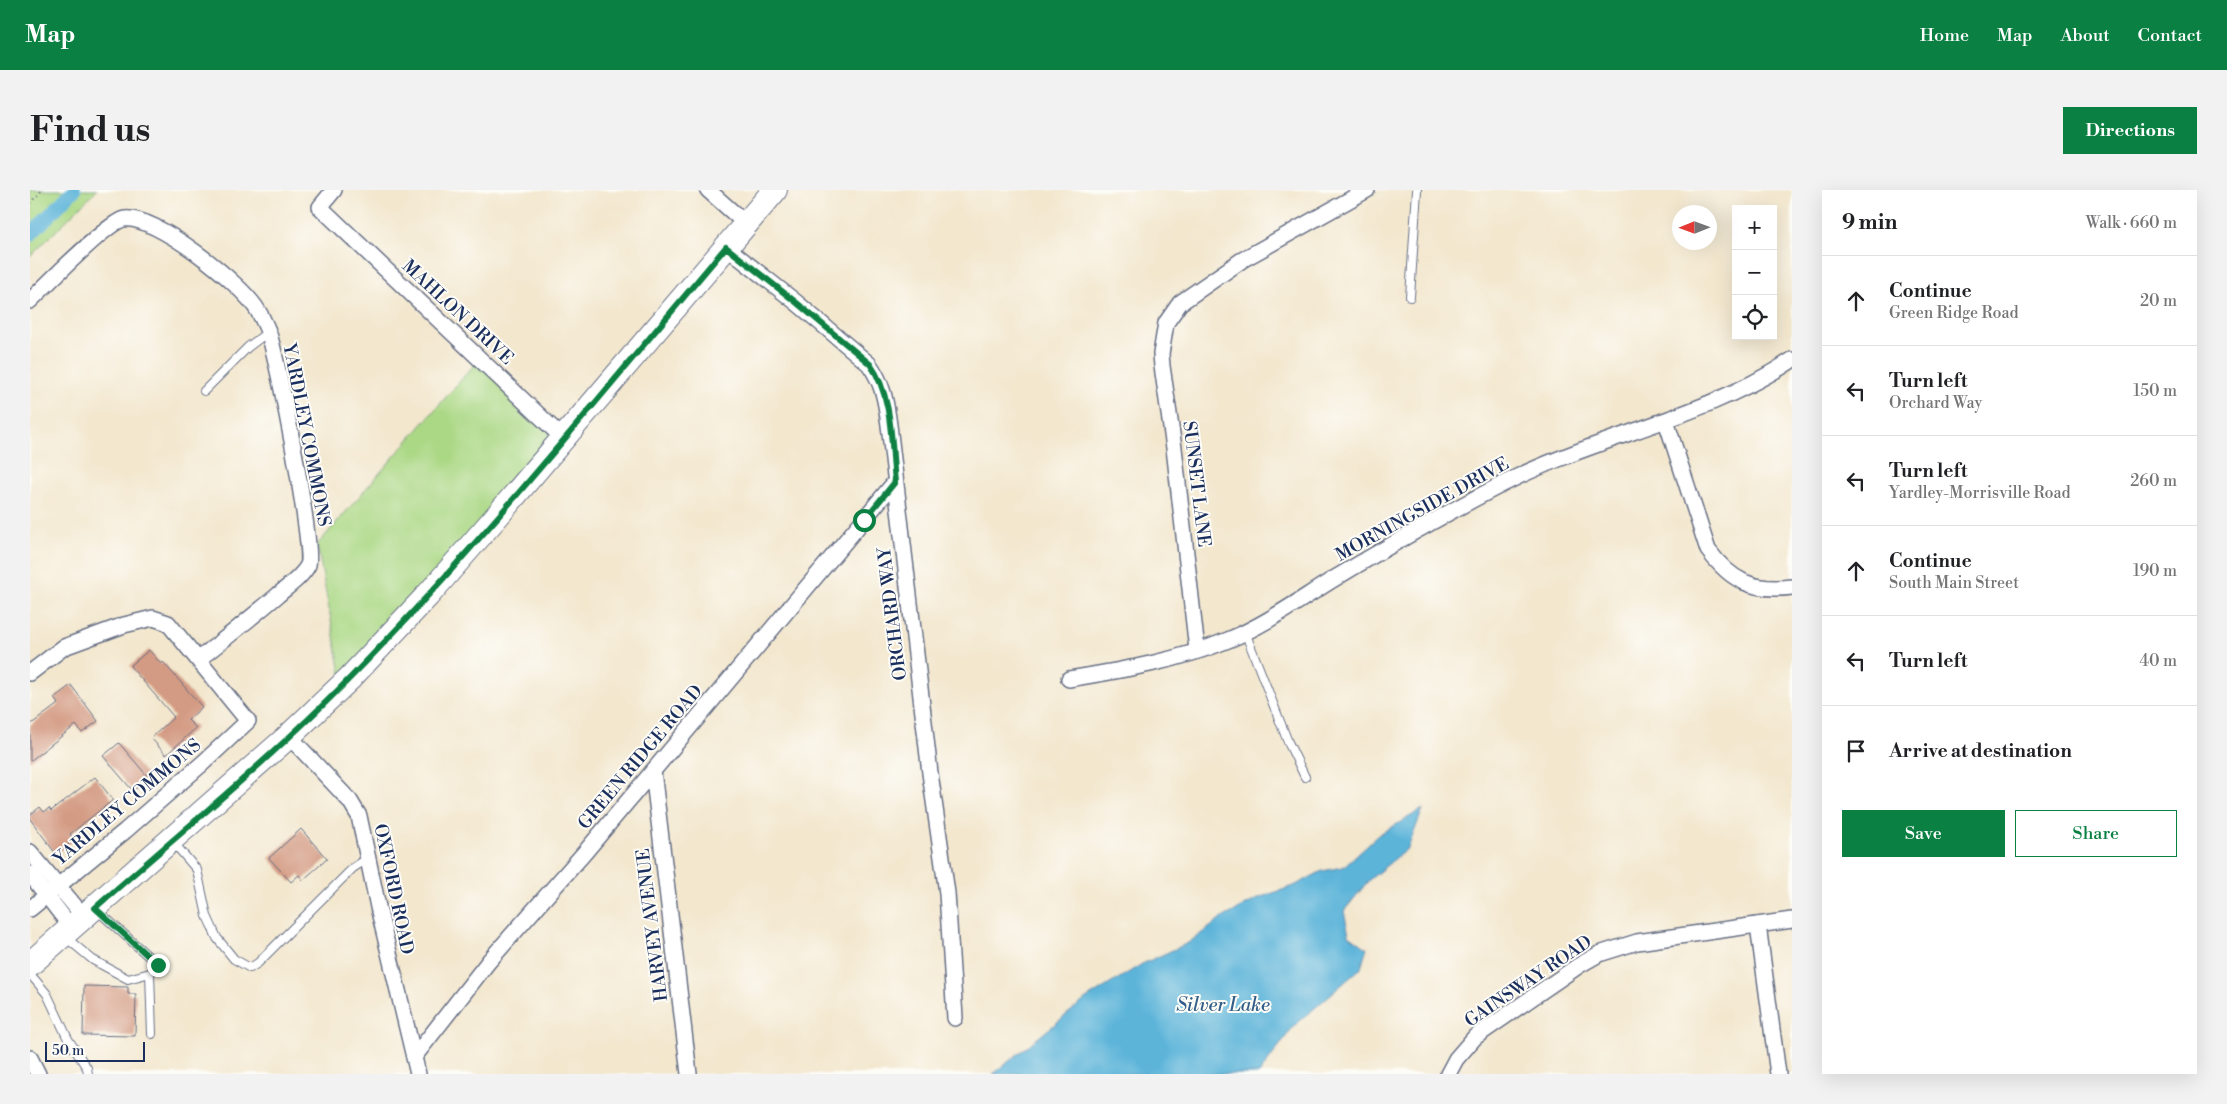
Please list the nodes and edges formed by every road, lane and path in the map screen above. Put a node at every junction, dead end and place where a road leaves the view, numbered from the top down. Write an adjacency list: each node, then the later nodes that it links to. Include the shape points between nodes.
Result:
1 (42, 190): 7 (path)
2 (334, 190): 16 (street, MAHLON DRIVE, via 320,207)
3 (708, 190): 8 (street)
4 (775, 190): 8 (main road)
5 (1367, 190): 20 (street, SUNSET LANE, via 1242,260 1180,303 1166,323 1162,366)
6 (1417, 190): 10 (lane)
7 (30, 203)
8 (746, 224): 9 (main road)
9 (726, 247): 16 (main road); 17 (street, ORCHARD WAY, via 870,364 878,375 885,399)
10 (1410, 297)
11 (30, 301): 12 (street, YARDLEY COMMONS, via 100,235 121,220 131,218 148,224 224,273 248,297)
12 (268, 332): 14 (lane, via 248,347); 21 (street, YARDLEY COMMONS, via 304,516 308,565 266,605)
13 (1792, 360): 15 (street, MORNINGSIDE DRIVE, via 1710,403)
14 (204, 391)
15 (1666, 421): 18 (street, via 1708,550 1720,566 1744,583 1763,588); 19 (street, MORNINGSIDE DRIVE, via 1559,458 1516,478 1350,569)
16 (564, 438): 24 (main road, via 428,595 350,678)
17 (895, 482): 25 (street, GREEN RIDGE ROAD); 40 (street, ORCHARD WAY, via 930,773 948,893)
18 (1792, 587)
19 (1245, 632): 20 (street, MORNINGSIDE DRIVE); 26 (lane)
20 (1197, 650): 23 (street, MORNINGSIDE DRIVE, via 1126,670)
21 (199, 659): 22 (street, YARDLEY COMMONS, via 168,623 153,618 64,647); 31 (street, YARDLEY COMMONS, via 248,720 132,825)
22 (30, 673)
23 (1069, 679)
24 (289, 736): 27 (main road); 29 (street, OXFORD ROAD, via 350,801 359,816)
25 (653, 771): 42 (street, GREEN RIDGE ROAD, via 489,961); 47 (street, HARVEY AVENUE)
26 (1305, 777)
27 (172, 840): 29 (lane, via 197,870 207,916 217,938 234,959 250,968 353,868); 35 (main road)
28 (30, 852): 31 (street, YARDLEY COMMONS)
29 (368, 858): 42 (street, OXFORD ROAD)
30 (30, 874): 32 (street)
31 (58, 884): 32 (street, YARDLEY COMMONS); 35 (street, YARDLEY COMMONS)
32 (47, 894): 33 (street, YARDLEY COMMONS); 35 (street)
33 (30, 909)
34 (1792, 920): 36 (street, GAINSWAY ROAD)
35 (78, 922): 37 (main road); 38 (lane, via 158,965); 38 (lane, via 93,960 128,980)
36 (1758, 924): 48 (street, GAINSWAY ROAD, via 1637,942 1599,954 1475,1037); 49 (street)
37 (30, 964)
38 (150, 973): 41 (lane)
39 (30, 974): 45 (lane, via 52,1002 68,1040)
40 (956, 1018)
41 (152, 1034)
42 (414, 1057): 46 (street, OXFORD ROAD)
43 (30, 1058): 44 (street)
44 (38, 1074)
45 (88, 1074)
46 (418, 1074)
47 (689, 1074)
48 (1448, 1074)
49 (1778, 1074)

